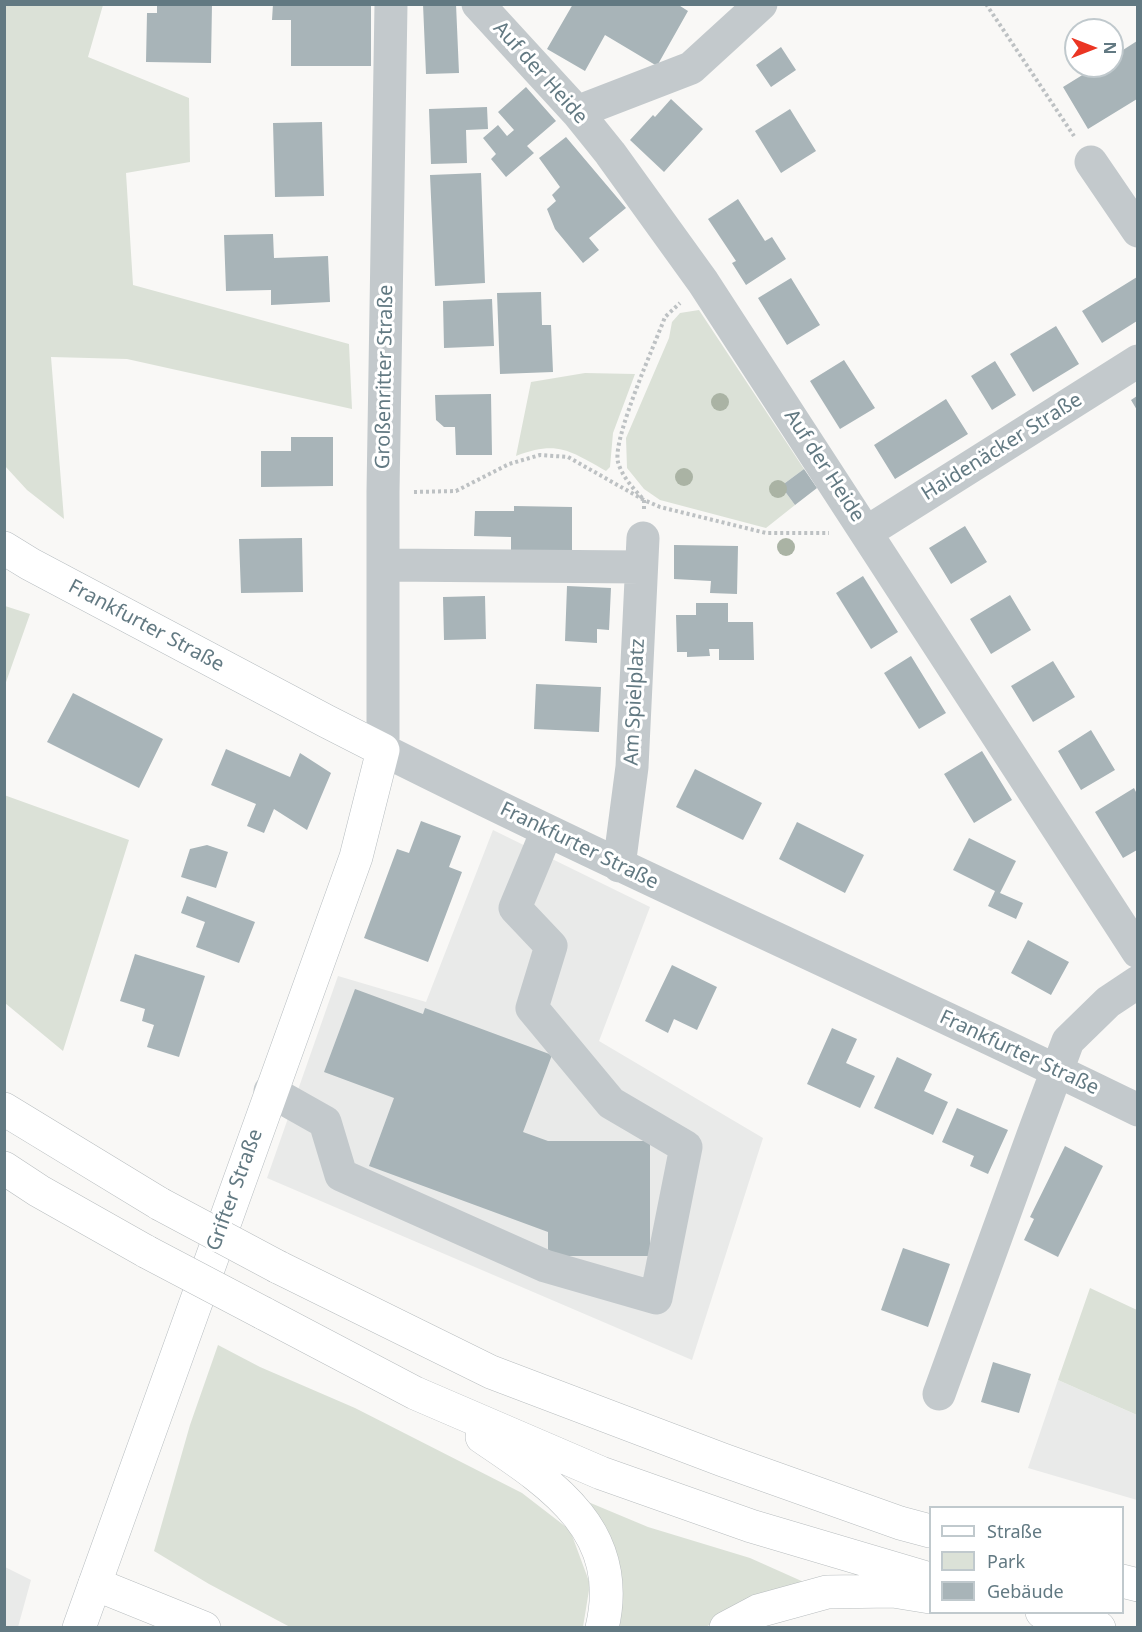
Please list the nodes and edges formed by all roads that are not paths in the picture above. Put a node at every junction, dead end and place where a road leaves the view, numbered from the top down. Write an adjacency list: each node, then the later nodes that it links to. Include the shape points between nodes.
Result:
1 (391, 4): 10 (street, Großenritter Straße)
2 (478, 4): 4 (street, Auf der Heide)
3 (761, 4): 4 (street, via 691,68)
4 (577, 112): 8 (street, Auf der Heide, via 703,282)
5 (1091, 162): 6 (street)
6 (1137, 231)
7 (1137, 361): 8 (street, Haidenäcker Straße)
8 (867, 532): 14 (street, Auf der Heide)
9 (13, 557): 11 (main road, Frankfurter Straße)
10 (384, 565): 11 (street, Großenritter Straße); 13 (street, Am Spielplatz, via 642,553 632,767)
11 (383, 750): 12 (street, Frankfurter Straße); 17 (main road, Grifter Straße, via 356,857)
12 (547, 831): 13 (street, Frankfurter Straße); 17 (street, via 515,908 551,946 532,1008 611,1103 686,1147 656,1298 545,1266 341,1175 325,1122)
13 (619, 866): 16 (street, Frankfurter Straße)
14 (1137, 952)
15 (1137, 982): 16 (street, via 1108,1002 1068,1041)
16 (1057, 1070): 19 (street, Frankfurter Straße); 22 (street)
17 (270, 1091): 25 (main road, Grifter Straße)
18 (4, 1109): 23 (main road, bridge, via 160,1204 490,1372 723,1460)
19 (1137, 1110)
20 (4, 1168): 21 (main road, bridge, via 147,1252)
21 (415, 1393): 24 (main road, via 601,1473 751,1526); 30 (main road, via 508,1454 579,1514 606,1572)
22 (939, 1394)
23 (929, 1532)
24 (929, 1579)
25 (95, 1584): 28 (main road, Grifter Straße); 29 (main road)
26 (929, 1597): 31 (main road, via 893,1591 826,1592 758,1611)
27 (1043, 1614): 32 (main road)
28 (79, 1628)
29 (204, 1628)
30 (602, 1628)
31 (726, 1628)
32 (1099, 1628)

